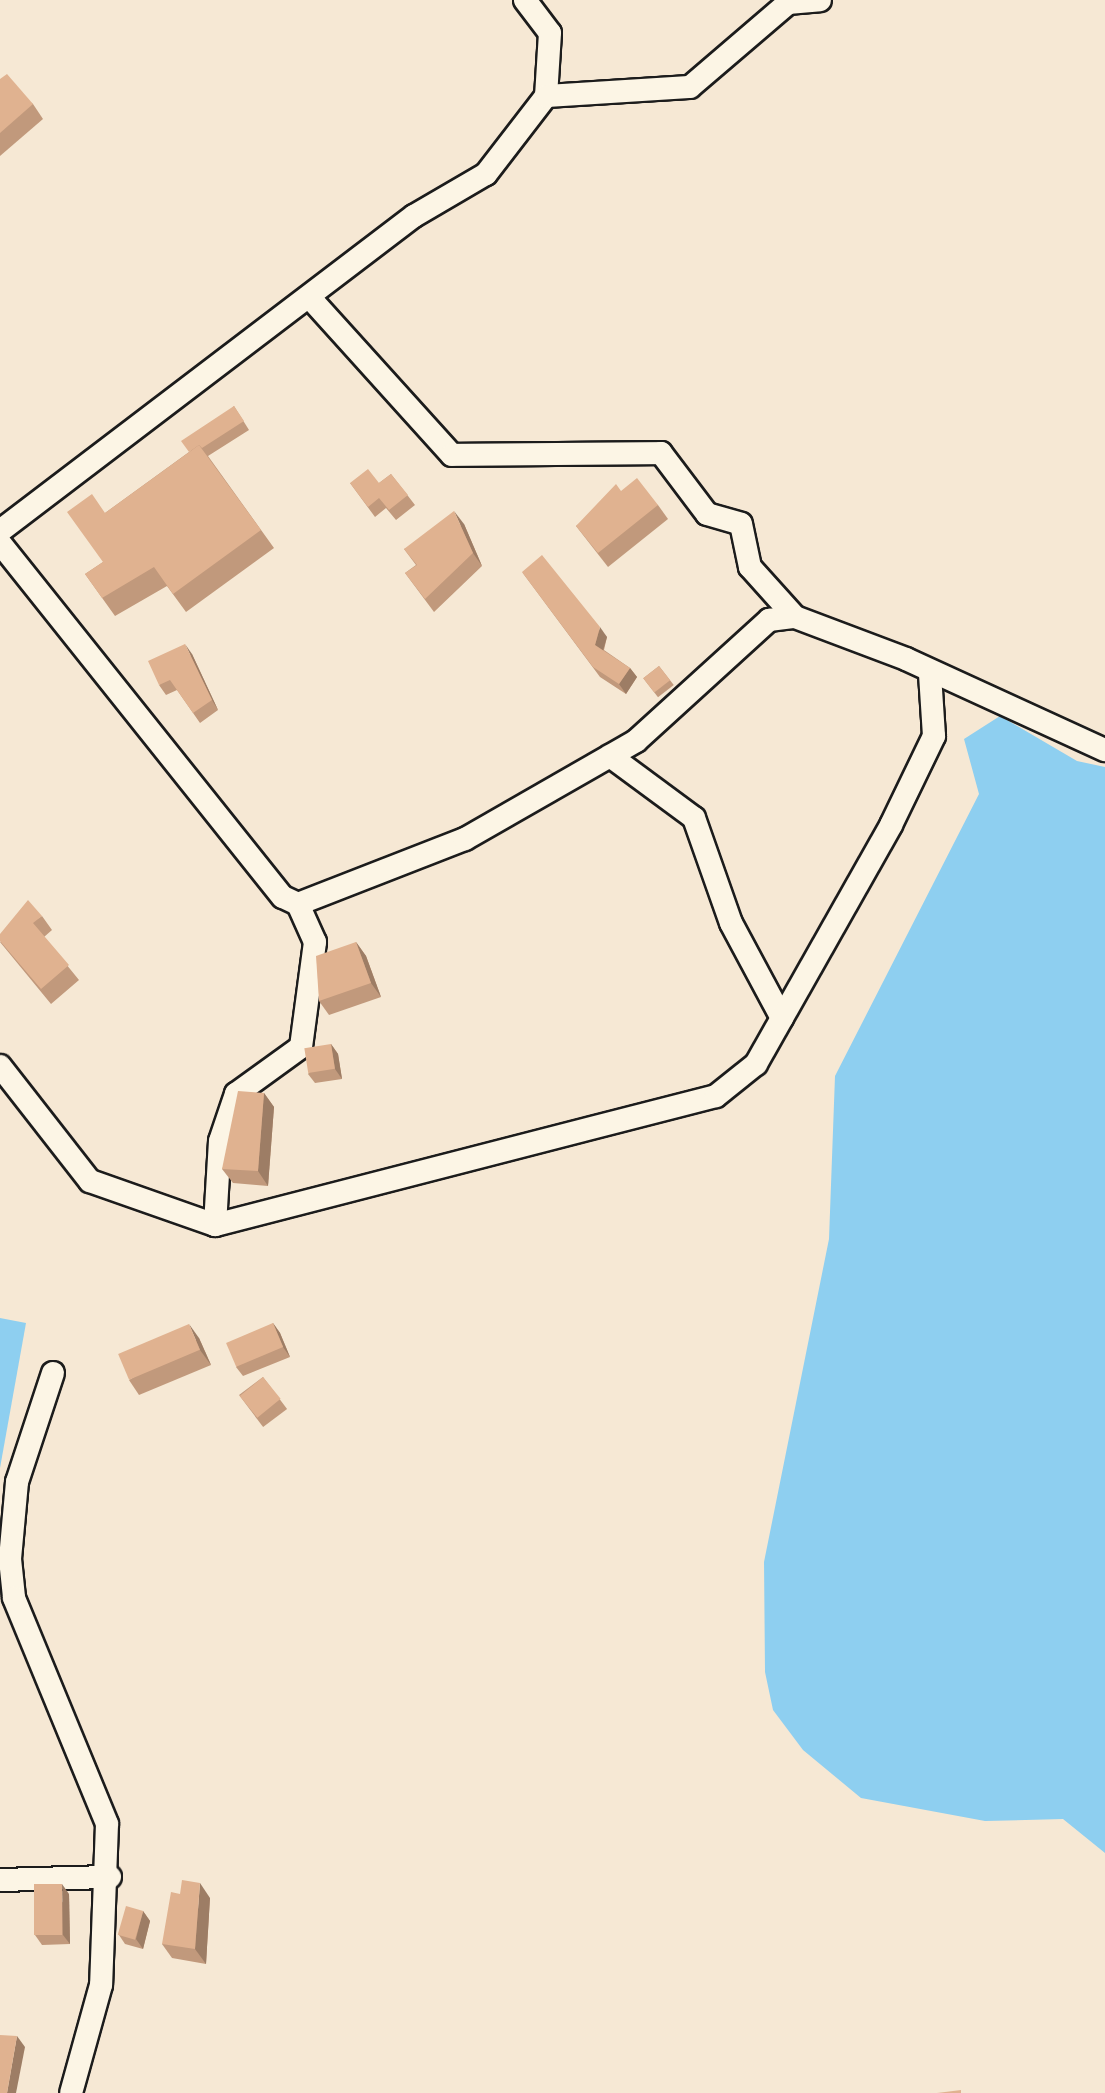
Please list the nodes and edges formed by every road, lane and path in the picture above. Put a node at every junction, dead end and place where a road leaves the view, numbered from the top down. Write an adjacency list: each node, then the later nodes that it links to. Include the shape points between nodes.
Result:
1 (525, 0): 3 (street, via 550,33)
2 (820, 0): 3 (street, via 788,3 690,87)
3 (546, 96): 4 (street, via 486,174 414,216)
4 (311, 300): 5 (street); 7 (street, via 452,455 661,453 707,514 742,524 750,568)
5 (0, 531)
6 (0, 543): 11 (street, via 283,897)
7 (795, 616): 8 (street); 10 (street, via 769,620)
8 (930, 674): 9 (street, via 1016,702); 12 (street, via 934,736)
9 (1105, 750)
10 (610, 756): 11 (street, via 465,840); 12 (street, via 694,818 731,922)
11 (298, 904): 14 (street, via 315,942 300,1047 236,1094 220,1141)
12 (782, 1018): 14 (street, via 756,1064 716,1096 661,1117 419,1167)
13 (0, 1066): 14 (street, via 90,1181)
14 (215, 1225)
15 (52, 1374): 16 (street, via 17,1482)
16 (7, 1603): 17 (street, via 98,1790)
17 (110, 1877): 18 (street); 19 (street, via 101,1985)
18 (0, 1880)
19 (72, 2093)

